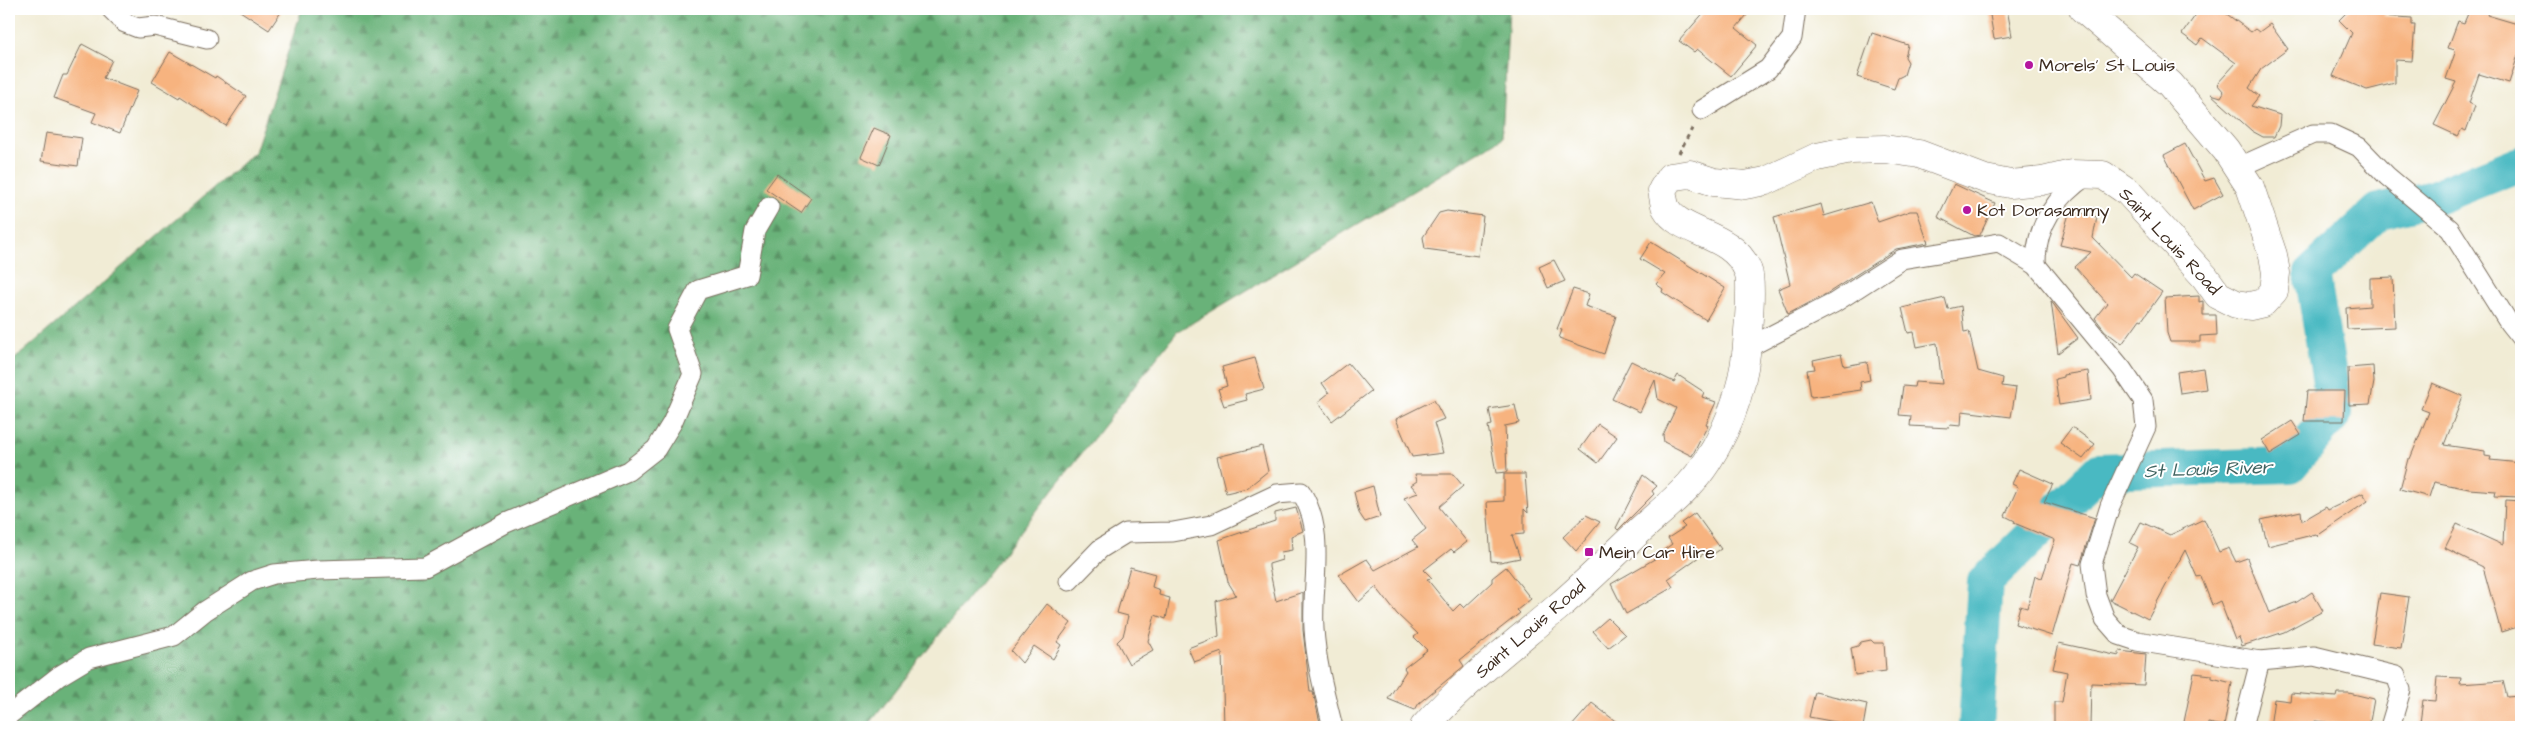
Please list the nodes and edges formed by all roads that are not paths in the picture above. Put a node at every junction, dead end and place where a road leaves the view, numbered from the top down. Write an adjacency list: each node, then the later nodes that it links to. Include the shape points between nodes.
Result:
1 (111, 9): 4 (street, via 125,23 138,28 154,26)
2 (1796, 9): 5 (street, via 1792,38 1768,69)
3 (2083, 9): 6 (main road, Saint Louis Road, via 2170,84)
4 (207, 39)
5 (1702, 110)
6 (2238, 168): 7 (main road, Saint Louis Road, via 2250,187 2276,273 2274,291 2264,303 2250,306 2236,304 2218,295 2128,192 2103,175); 10 (street, via 2313,134 2331,134 2359,147 2387,176 2450,229)
7 (2088, 174): 9 (street, via 2071,186 2050,211 2038,239); 11 (main road, Saint Louis Road, via 2010,184 1985,179 1919,154 1885,149 1851,150 1817,157 1766,181 1745,185 1714,182 1690,174 1670,177 1662,190 1666,208 1684,224 1716,238 1735,251 1749,272)
8 (769, 207): 14 (street, via 755,231 747,275 698,290 677,329 693,374 672,423 656,450 628,471 506,523 425,567 318,570 274,574 252,581 205,611 174,636 90,658 59,676)
9 (2036, 265): 11 (street, via 1999,243 1902,259 1834,302); 13 (street, via 2122,369 2143,400 2146,427 2110,506 2092,564 2096,595 2105,620 2119,635 2137,641)
10 (2521, 338)
11 (1747, 348): 16 (main road, Saint Louis Road, via 1738,398 1706,463 1676,497 1560,605 1452,696)
12 (1068, 581): 15 (street, via 1100,549 1126,533 1173,532 1211,525 1277,494 1301,492 1315,525 1314,628 1318,666)
13 (2260, 661): 17 (street); 18 (street, via 2314,656 2396,676 2401,690)
14 (9, 715)
15 (1333, 727)
16 (1424, 727)
17 (2243, 727)
18 (2390, 727)

